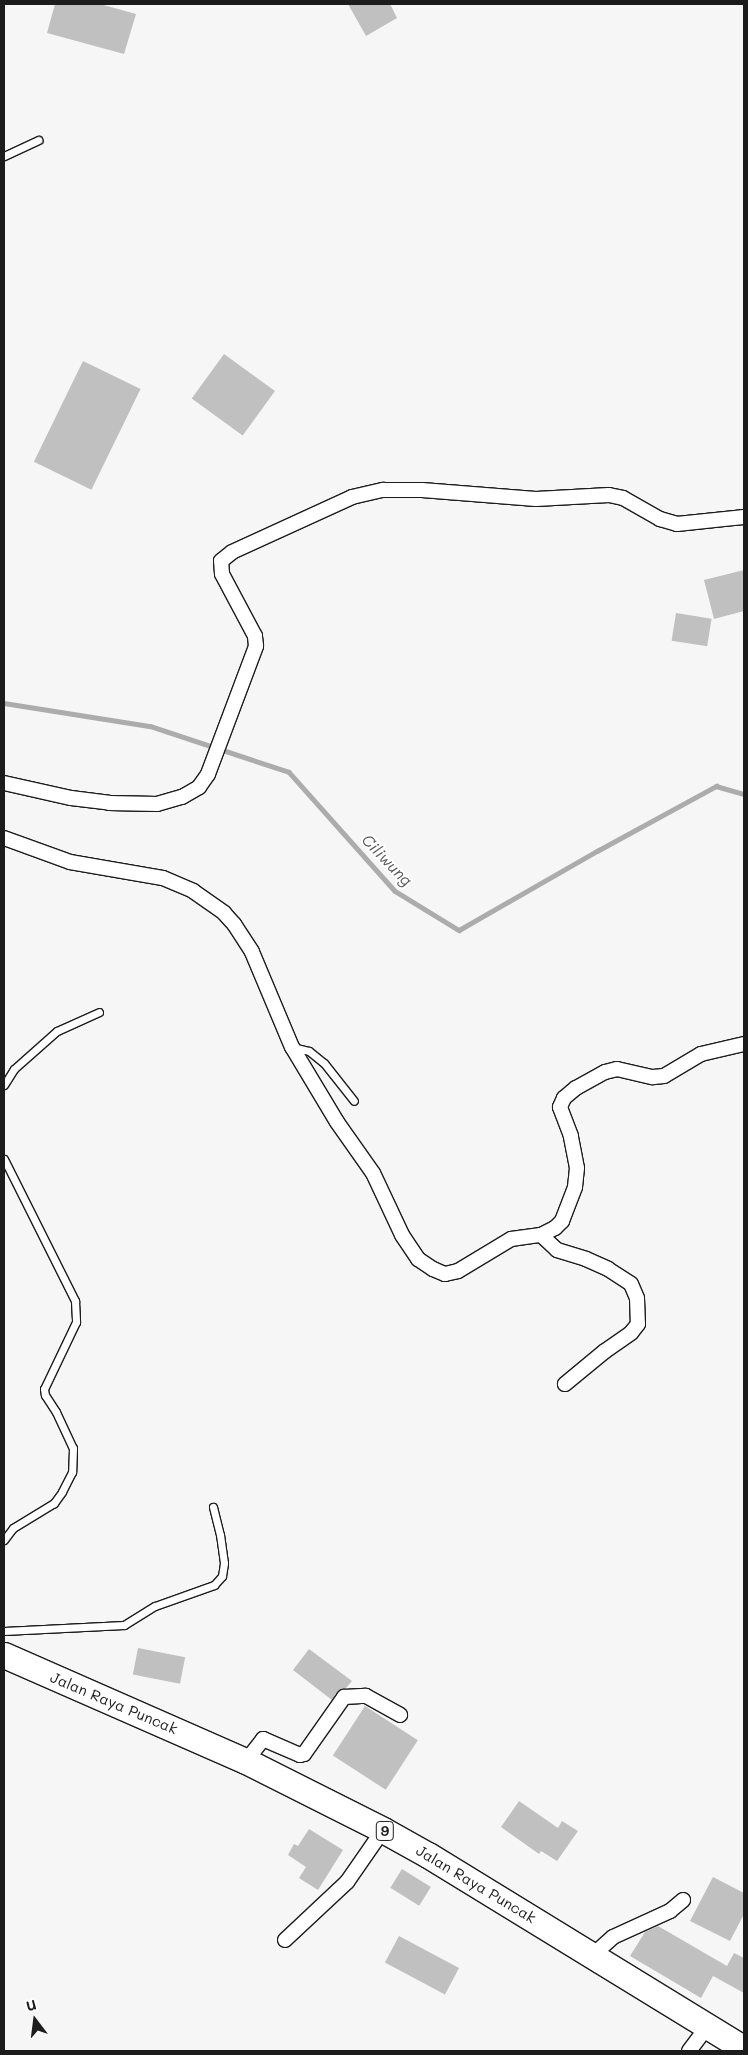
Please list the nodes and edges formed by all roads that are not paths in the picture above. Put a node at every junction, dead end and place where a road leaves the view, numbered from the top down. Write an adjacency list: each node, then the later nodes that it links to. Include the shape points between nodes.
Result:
1 (39, 140): 2 (lane)
2 (4, 156)
3 (744, 517): 4 (street, via 690,524 671,523 616,496 536,499 422,490 365,492 232,552 220,565 255,636 256,646 208,774 196,790 157,804 109,803)
4 (4, 783)
5 (4, 838): 8 (street, via 70,862 164,878 215,905 234,924 252,952)
6 (99, 1012): 9 (lane, via 57,1031 14,1069)
7 (744, 1044): 12 (street, via 700,1054 664,1076 653,1077 617,1069 605,1072 564,1098 560,1111 574,1146 576,1178 562,1221)
8 (292, 1047): 10 (lane, via 309,1052 324,1063); 12 (street, via 337,1122 373,1173 402,1235 424,1264 438,1272 454,1273 511,1239)
9 (4, 1085)
10 (354, 1101)
11 (4, 1159): 15 (lane, via 75,1302 76,1322 44,1389 73,1448 72,1472 54,1503 13,1528)
12 (541, 1235): 13 (street, via 557,1250 608,1269 631,1284 636,1298 638,1324 631,1333)
13 (566, 1384)
14 (213, 1508): 16 (lane, via 224,1563 222,1576 214,1585 148,1610 124,1625)
15 (4, 1540)
16 (4, 1631)
17 (4, 1655): 19 (highway, Jalan Raya Puncak / 9)
18 (400, 1715): 19 (street, via 366,1696 344,1697 304,1754 263,1739)
19 (246, 1761): 20 (highway, Jalan Raya Puncak / 9)
20 (383, 1830): 22 (street, via 343,1887); 23 (highway, Jalan Raya Puncak / 9)
21 (683, 1900): 23 (street, via 670,1911 614,1937)
22 (285, 1940)
23 (592, 1954): 24 (highway, Jalan Raya Puncak / 9)
24 (707, 2027): 25 (highway, Jalan Raya Puncak / 9); 26 (street)
25 (744, 2049)
26 (689, 2051)

